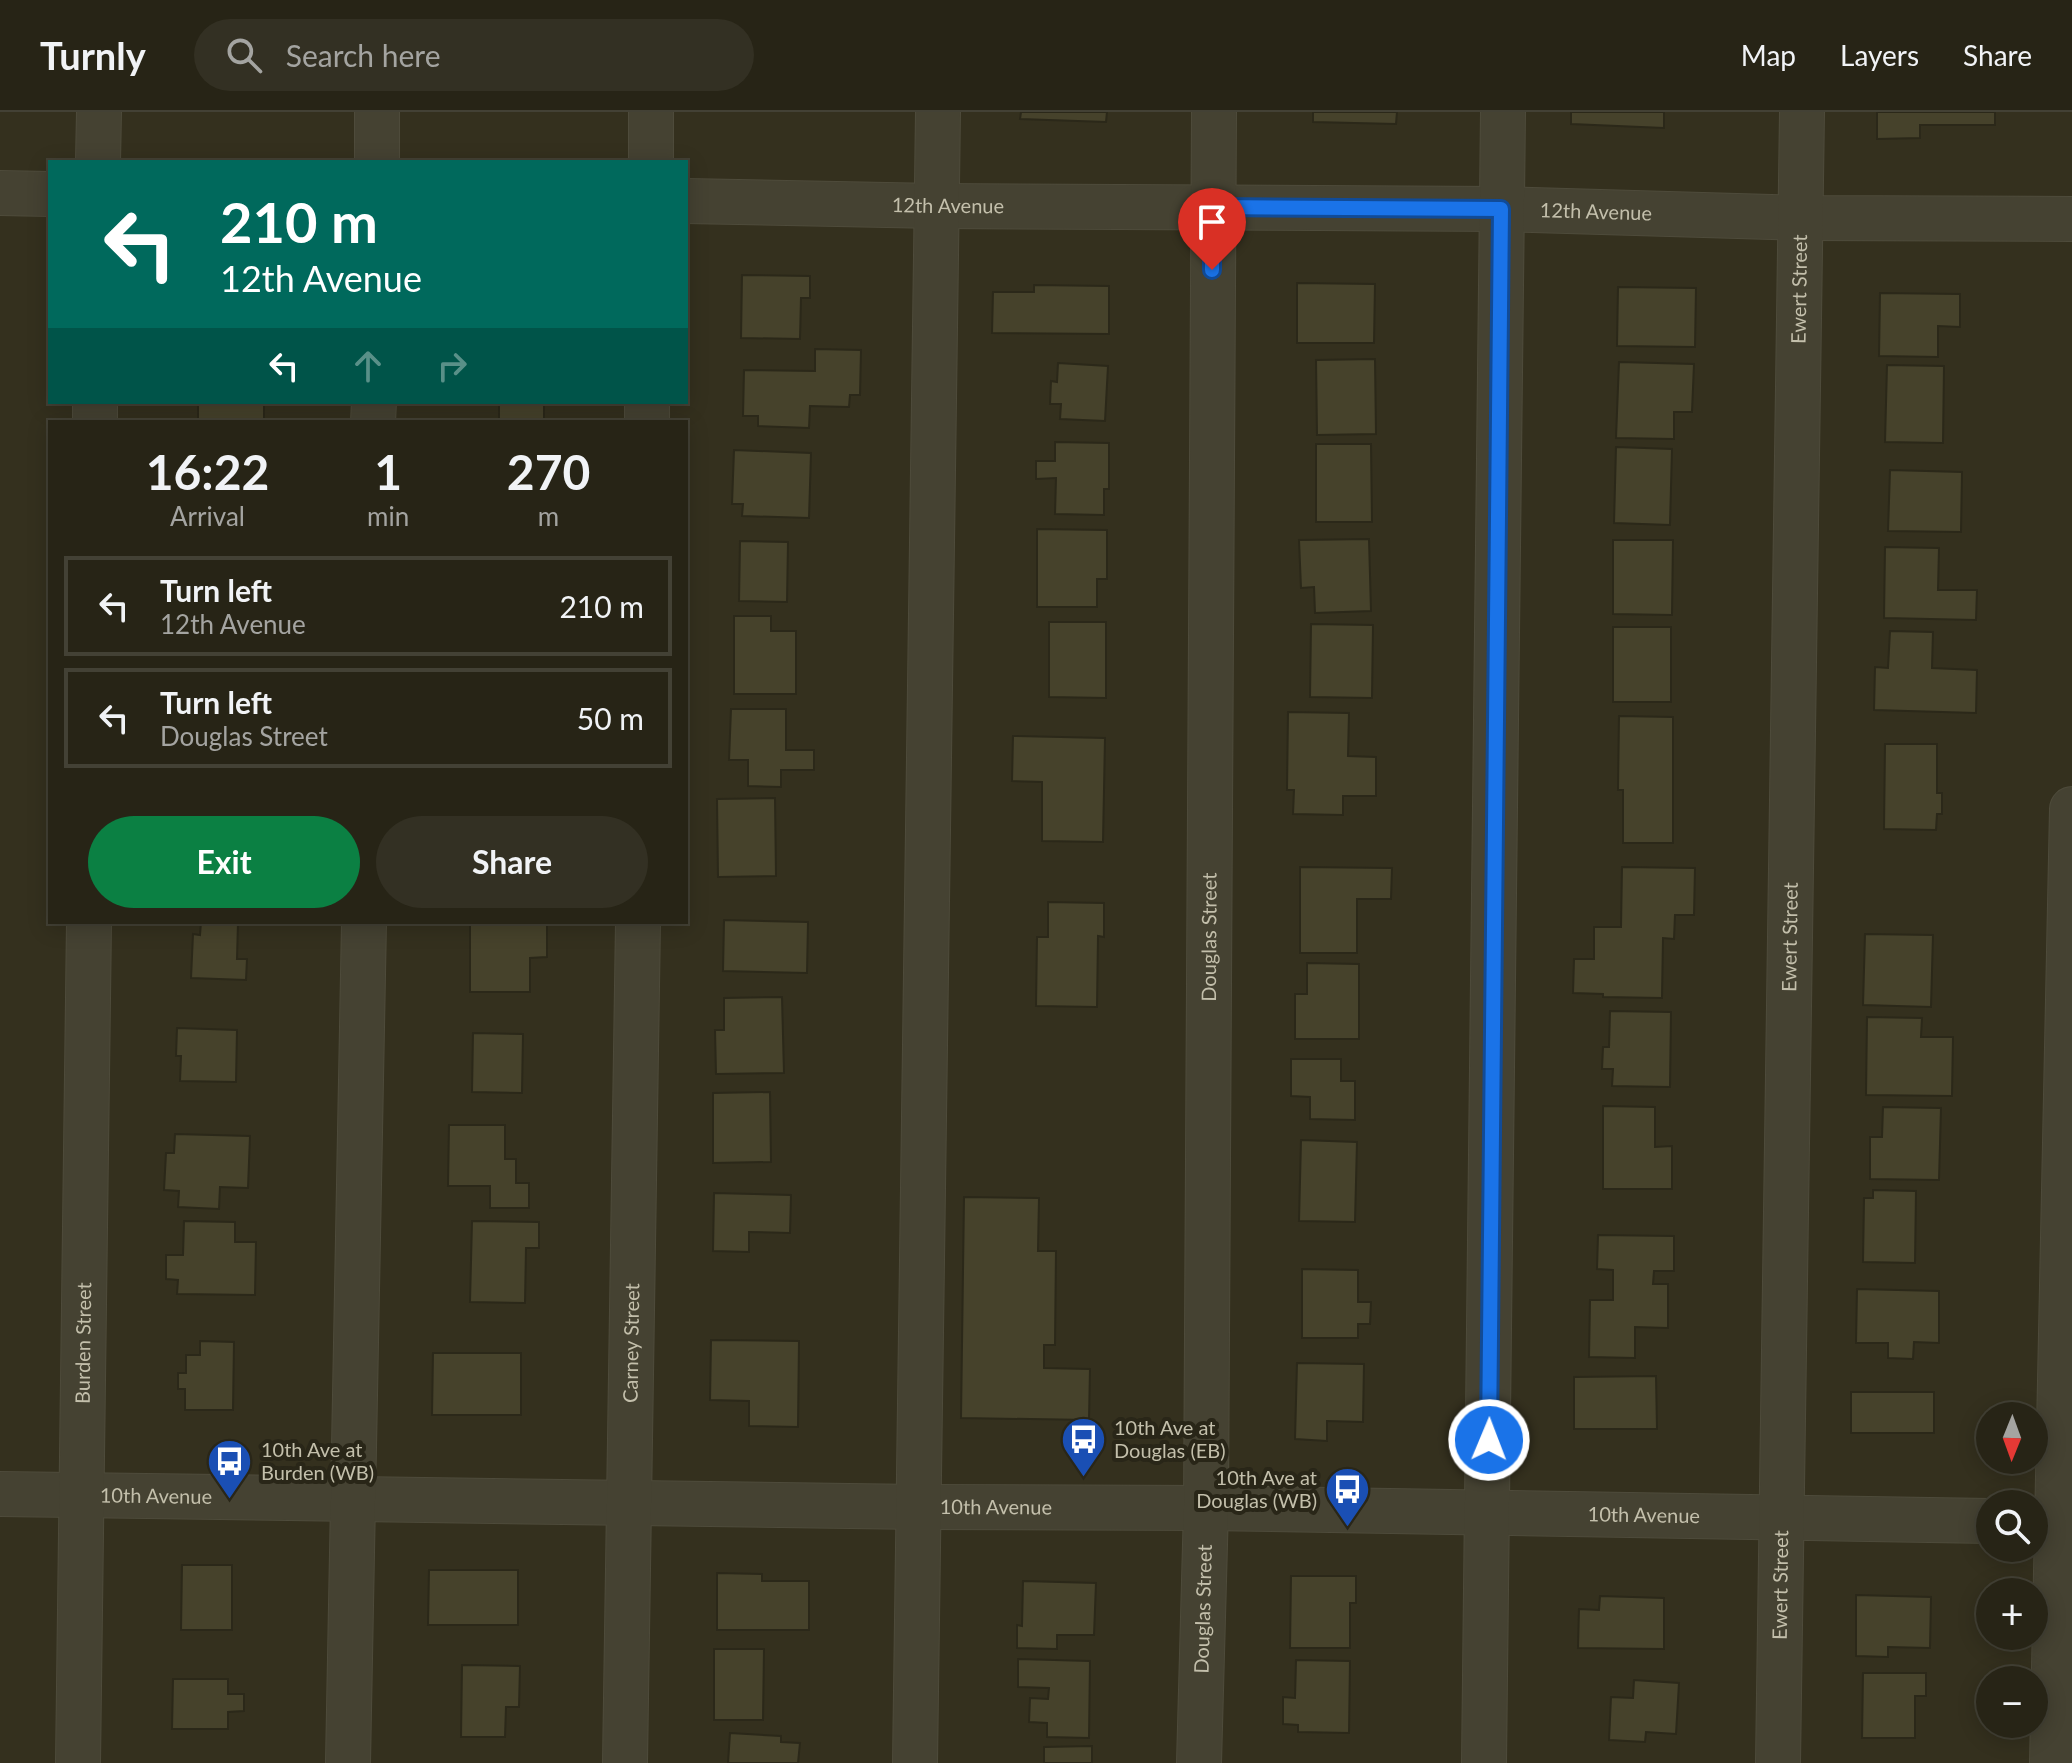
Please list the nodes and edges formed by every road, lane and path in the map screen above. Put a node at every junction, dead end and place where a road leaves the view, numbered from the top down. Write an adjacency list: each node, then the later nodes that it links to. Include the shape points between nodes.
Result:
1 (99, 112): 8 (street)
2 (377, 112): 9 (street)
3 (651, 112): 10 (street)
4 (938, 112): 14 (street)
5 (1214, 112): 15 (street, Douglas Street)
6 (1503, 112): 16 (street)
7 (1802, 112): 17 (street, Ewert Street)
8 (98, 160)
9 (377, 160)
10 (651, 160)
11 (0, 193): 12 (street)
12 (48, 194)
13 (688, 201): 14 (street, 12th Avenue)
14 (937, 206): 15 (street, 12th Avenue); 27 (street)
15 (1212, 207): 16 (street, 12th Avenue); 28 (street, Douglas Street)
16 (1501, 209): 17 (street, 12th Avenue); 29 (street)
17 (1802, 218): 18 (street, 12th Avenue); 30 (street, Ewert Street)
18 (2072, 219)
19 (2072, 809): 32 (street)
20 (89, 924): 24 (street, Burden Street)
21 (364, 924): 25 (street)
22 (638, 924): 26 (street, Carney Street)
23 (0, 1494): 24 (street, 10th Avenue)
24 (83, 1495): 25 (street, 10th Avenue); 33 (street, Burden Street)
25 (354, 1498): 26 (street, 10th Avenue); 34 (street)
26 (628, 1502): 27 (street, 10th Avenue); 35 (street, Carney Street)
27 (919, 1507): 28 (street, 10th Avenue); 36 (street)
28 (1206, 1508): 29 (street, 10th Avenue); 37 (street, Douglas Street)
29 (1489, 1513): 30 (street, 10th Avenue); 38 (street)
30 (1783, 1519): 31 (street, 10th Avenue); 39 (street, Ewert Street)
31 (1976, 1521)
32 (2055, 1522): 40 (street)
33 (78, 1763)
34 (348, 1763)
35 (625, 1763)
36 (915, 1763)
37 (1199, 1763)
38 (1484, 1763)
39 (1778, 1763)
40 (2052, 1763)

